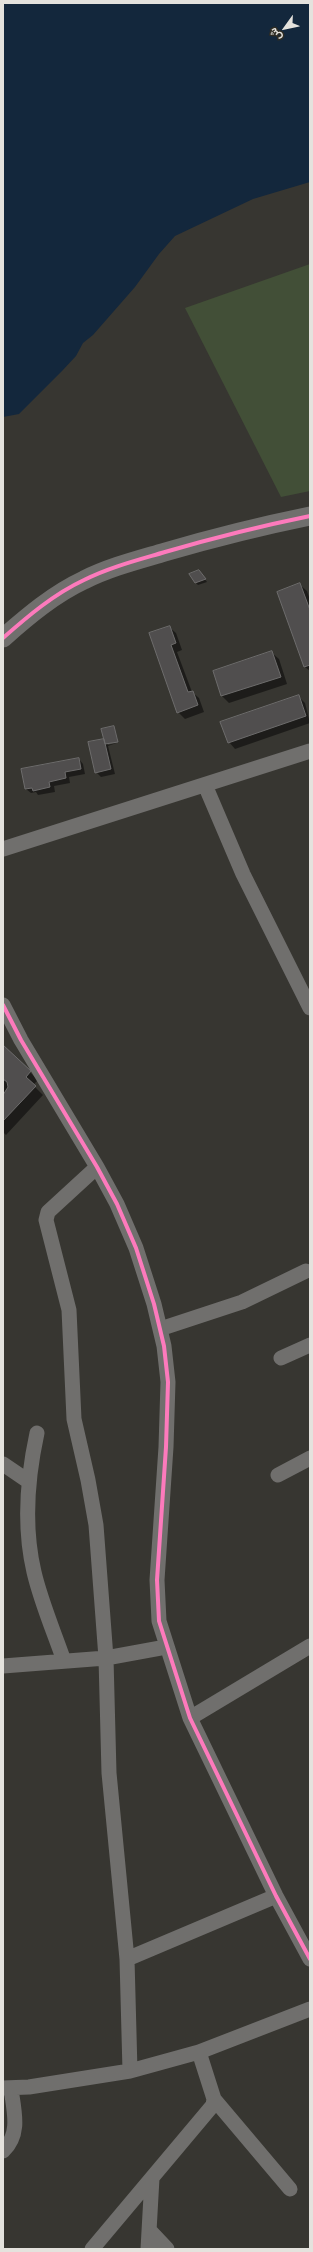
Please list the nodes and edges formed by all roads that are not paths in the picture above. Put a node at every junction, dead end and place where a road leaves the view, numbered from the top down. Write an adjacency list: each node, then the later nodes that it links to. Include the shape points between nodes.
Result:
1 (310, 516): 2 (street, via 195,543 104,571 56,596)
2 (3, 638)
3 (310, 751): 4 (street)
4 (205, 785): 5 (street); 7 (street, via 243,874)
5 (3, 849)
6 (3, 1005): 8 (street, via 21,1040)
7 (310, 1008)
8 (98, 1167): 10 (street, via 136,1248); 20 (street, via 48,1212 46,1220 69,1310 74,1419 96,1525)
9 (306, 1271): 10 (street, via 242,1302)
10 (160, 1329): 19 (street, via 168,1382 157,1580 159,1620)
11 (310, 1345): 12 (street)
12 (282, 1358)
13 (37, 1433): 17 (street)
14 (310, 1458): 16 (street)
15 (3, 1464): 17 (street)
16 (278, 1474)
17 (28, 1481): 21 (street, via 27,1521 34,1573)
18 (310, 1646): 23 (street)
19 (166, 1647): 20 (street); 23 (street)
20 (106, 1658): 21 (street); 25 (street, via 109,1773)
21 (64, 1661): 22 (street)
22 (3, 1666)
23 (190, 1718): 24 (street)
24 (276, 1896): 25 (street); 26 (street)
25 (127, 1959): 29 (street)
26 (310, 1960)
27 (309, 2012): 28 (street)
28 (199, 2052): 29 (street); 31 (street)
29 (130, 2071): 30 (street)
30 (7, 2088): 32 (street, via 16,2128 9,2145)
31 (214, 2100): 33 (street, via 201,2122); 34 (street)
32 (3, 2151)
33 (152, 2178): 35 (street); 36 (street)
34 (290, 2189)
35 (150, 2231): 37 (street); 38 (street)
36 (92, 2249)
37 (148, 2249)
38 (167, 2249)

